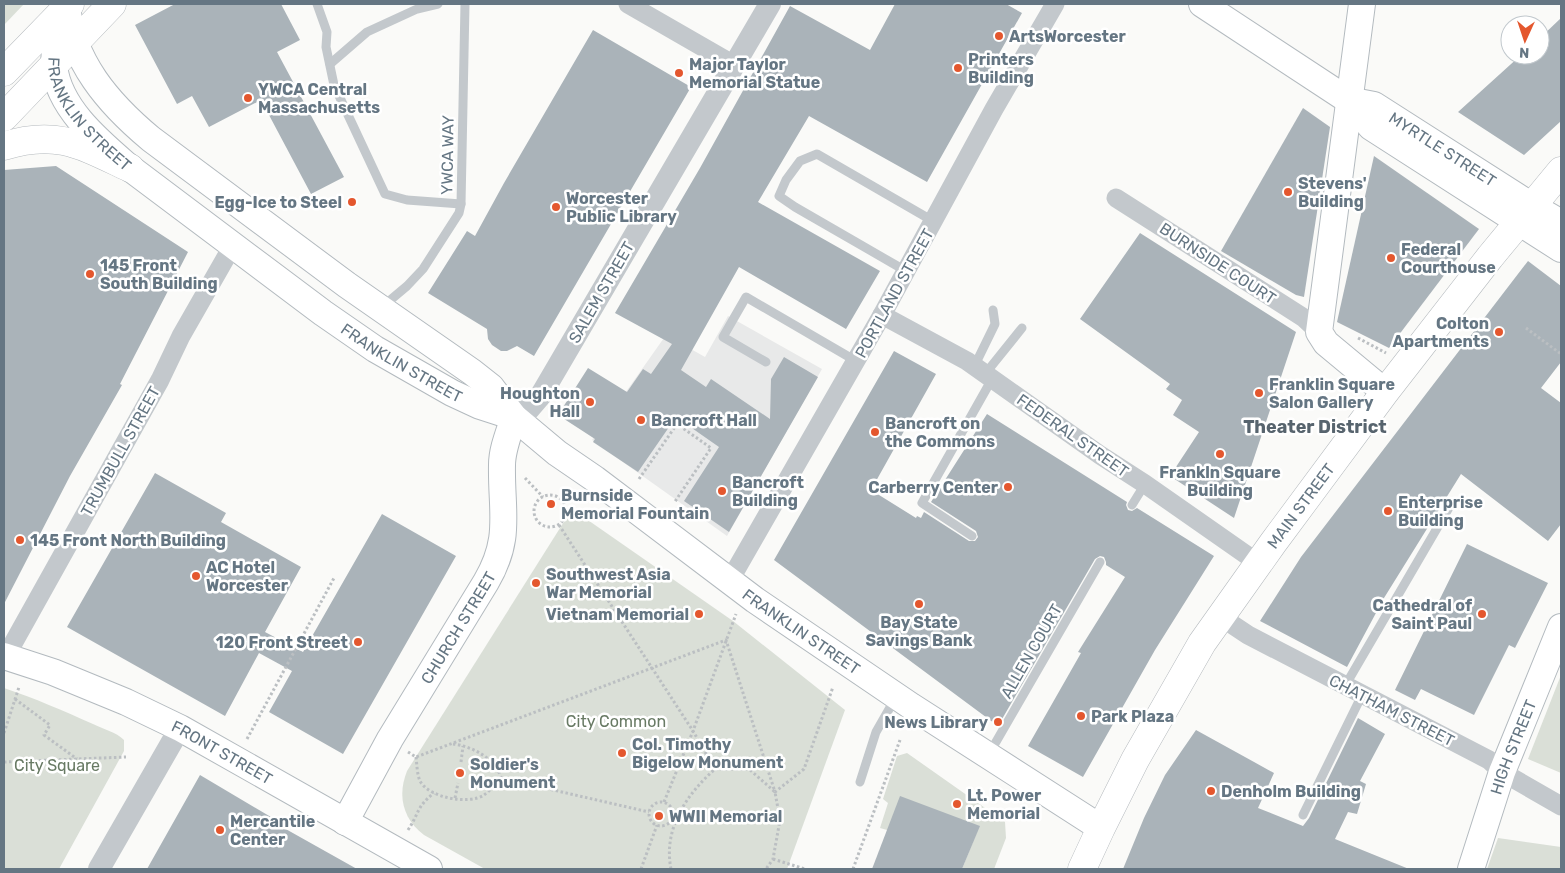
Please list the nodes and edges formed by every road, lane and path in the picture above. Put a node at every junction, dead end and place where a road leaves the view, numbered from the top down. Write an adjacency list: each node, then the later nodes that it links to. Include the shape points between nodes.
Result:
1 (112, 4): 11 (main road)
2 (317, 4): 12 (lane, via 327,32)
3 (438, 4): 12 (lane, via 417,9 367,32)
4 (465, 4): 22 (lane, YWCA WAY)
5 (628, 4): 13 (street)
6 (770, 4): 13 (street, SALEM STREET)
7 (1054, 4): 24 (street, PORTLAND STREET)
8 (1202, 4): 16 (main road, MYRTLE STREET)
9 (1362, 4): 16 (main road)
10 (68, 5): 11 (main road, FRANKLIN STREET); 14 (main road, FRANKLIN STREET, via 59,28); 15 (main road)
11 (75, 44): 14 (main road); 29 (main road, FRANKLIN STREET, via 90,74 125,118)
12 (330, 64): 22 (lane, via 334,85 385,194 407,200)
13 (734, 65): 40 (street, SALEM STREET, via 541,395 528,409)
14 (54, 66): 17 (main road); 19 (main road, FRANKLIN STREET, via 63,93 84,126)
15 (4, 72)
16 (1348, 100): 23 (main road, MYRTLE STREET, via 1374,105); 34 (main road)
17 (4, 117)
18 (4, 146): 19 (main road, via 28,140 54,139 81,145)
19 (130, 168): 26 (main road, FRANKLIN STREET)
20 (1561, 171): 23 (main road, MAIN STREET)
21 (1116, 198): 34 (street, BURNSIDE COURT, via 1304,318)
22 (461, 204): 29 (lane, YWCA WAY, via 455,221 423,269)
23 (1526, 214): 25 (main road); 27 (main road); 39 (main road, MAIN STREET)
24 (933, 221): 28 (street, PORTLAND STREET); 28 (lane, via 817,154 800,161 786,180 779,196)
25 (1561, 222)
26 (234, 245): 40 (main road, FRANKLIN STREET, via 375,349 452,393); 58 (street, TRUMBULL STREET)
27 (1561, 249)
28 (906, 271): 31 (street, PORTLAND STREET)
29 (380, 309): 40 (main road, FRANKLIN STREET, via 472,372 491,388)
30 (993, 310): 38 (lane, via 995,324)
31 (882, 315): 36 (street, PORTLAND STREET); 38 (street, FEDERAL STREET)
32 (1022, 328): 38 (lane)
33 (1526, 328): 35 (path)
34 (1318, 332): 39 (main road, via 1326,343)
35 (1561, 354)
36 (856, 360): 37 (lane, via 746,297 722,337); 53 (street, PORTLAND STREET)
37 (766, 362)
38 (984, 373): 43 (street, FEDERAL STREET); 49 (lane, via 922,502)
39 (1385, 392): 51 (main road, MAIN STREET)
40 (514, 417): 53 (main road, FRANKLIN STREET, via 557,453); 93 (main road, CHURCH STREET, via 503,453 504,529 499,557 390,739)
41 (525, 478): 44 (path)
42 (639, 479): 45 (path, via 677,424 711,448)
43 (1145, 484): 46 (lane); 51 (street, FEDERAL STREET)
44 (542, 497): 48 (path, via 554,496 564,503 566,514); 48 (path, via 534,508 536,521 547,528)
45 (674, 503)
46 (1132, 505)
47 (1450, 506): 60 (lane)
48 (559, 525): 59 (path)
49 (972, 536)
50 (1100, 562): 74 (lane, ALLEN COURT)
51 (1258, 563): 55 (main road, MAIN STREET)
52 (334, 578): 69 (path)
53 (730, 580): 64 (main road, FRANKLIN STREET)
54 (738, 608): 57 (path)
55 (1221, 616): 60 (street, CHATHAM STREET, via 1248,635); 95 (main road, MAIN STREET, via 1202,643 1140,752)
56 (1561, 626): 81 (main road, HIGH STREET)
57 (726, 640): 59 (path); 67 (path); 85 (path)
58 (5, 656): 66 (main road, FRONT STREET, via 54,672)
59 (652, 668): 67 (path); 71 (path)
60 (1345, 686): 63 (street, CHATHAM STREET)
61 (19, 687): 65 (path)
62 (833, 687): 85 (path, via 804,769)
63 (1362, 695): 81 (street, CHATHAM STREET, via 1489,760); 91 (lane)
64 (896, 696): 74 (main road, FRANKLIN STREET); 83 (lane, via 876,732)
65 (15, 699): 68 (path); 77 (path, via 50,725 44,735)
66 (180, 728): 93 (main road, FRONT STREET); 98 (street)
67 (693, 731): 80 (path); 88 (path)
68 (4, 733)
69 (247, 739)
70 (900, 740): 104 (path)
71 (451, 744): 72 (path); 76 (path)
72 (463, 746): 79 (path); 82 (path, via 496,766)
73 (404, 750): 76 (path)
74 (988, 756): 95 (main road, FRANKLIN STREET)
75 (126, 757): 77 (path)
76 (416, 757): 86 (path, via 420,780)
77 (77, 759): 78 (path)
78 (4, 762)
79 (461, 762)
80 (715, 769): 85 (path, via 749,769); 92 (path, via 687,799)
81 (1502, 772): 89 (street, CHATHAM STREET); 106 (main road, HIGH STREET)
82 (501, 778): 87 (path, via 478,798); 90 (path)
83 (860, 782)
84 (458, 783): 87 (path)
85 (775, 792): 97 (path, via 780,820)
86 (434, 793): 87 (path); 96 (path, via 424,801)
87 (455, 798)
88 (664, 802): 90 (path, via 654,804); 92 (path, via 671,807)
89 (1561, 806)
90 (649, 812): 94 (path, via 650,820)
91 (1303, 814)
92 (674, 819): 94 (path, via 665,826); 101 (path, via 668,854)
93 (345, 822): 99 (main road, FRONT STREET)
94 (657, 825): 100 (path)
95 (1101, 828): 105 (main road, MAIN STREET)
96 (408, 830)
97 (773, 859): 102 (path); 103 (path)
98 (99, 869)
99 (429, 869)
100 (641, 869)
101 (671, 869)
102 (766, 869)
103 (805, 869)
104 (853, 869)
105 (1082, 869)
106 (1471, 869)

